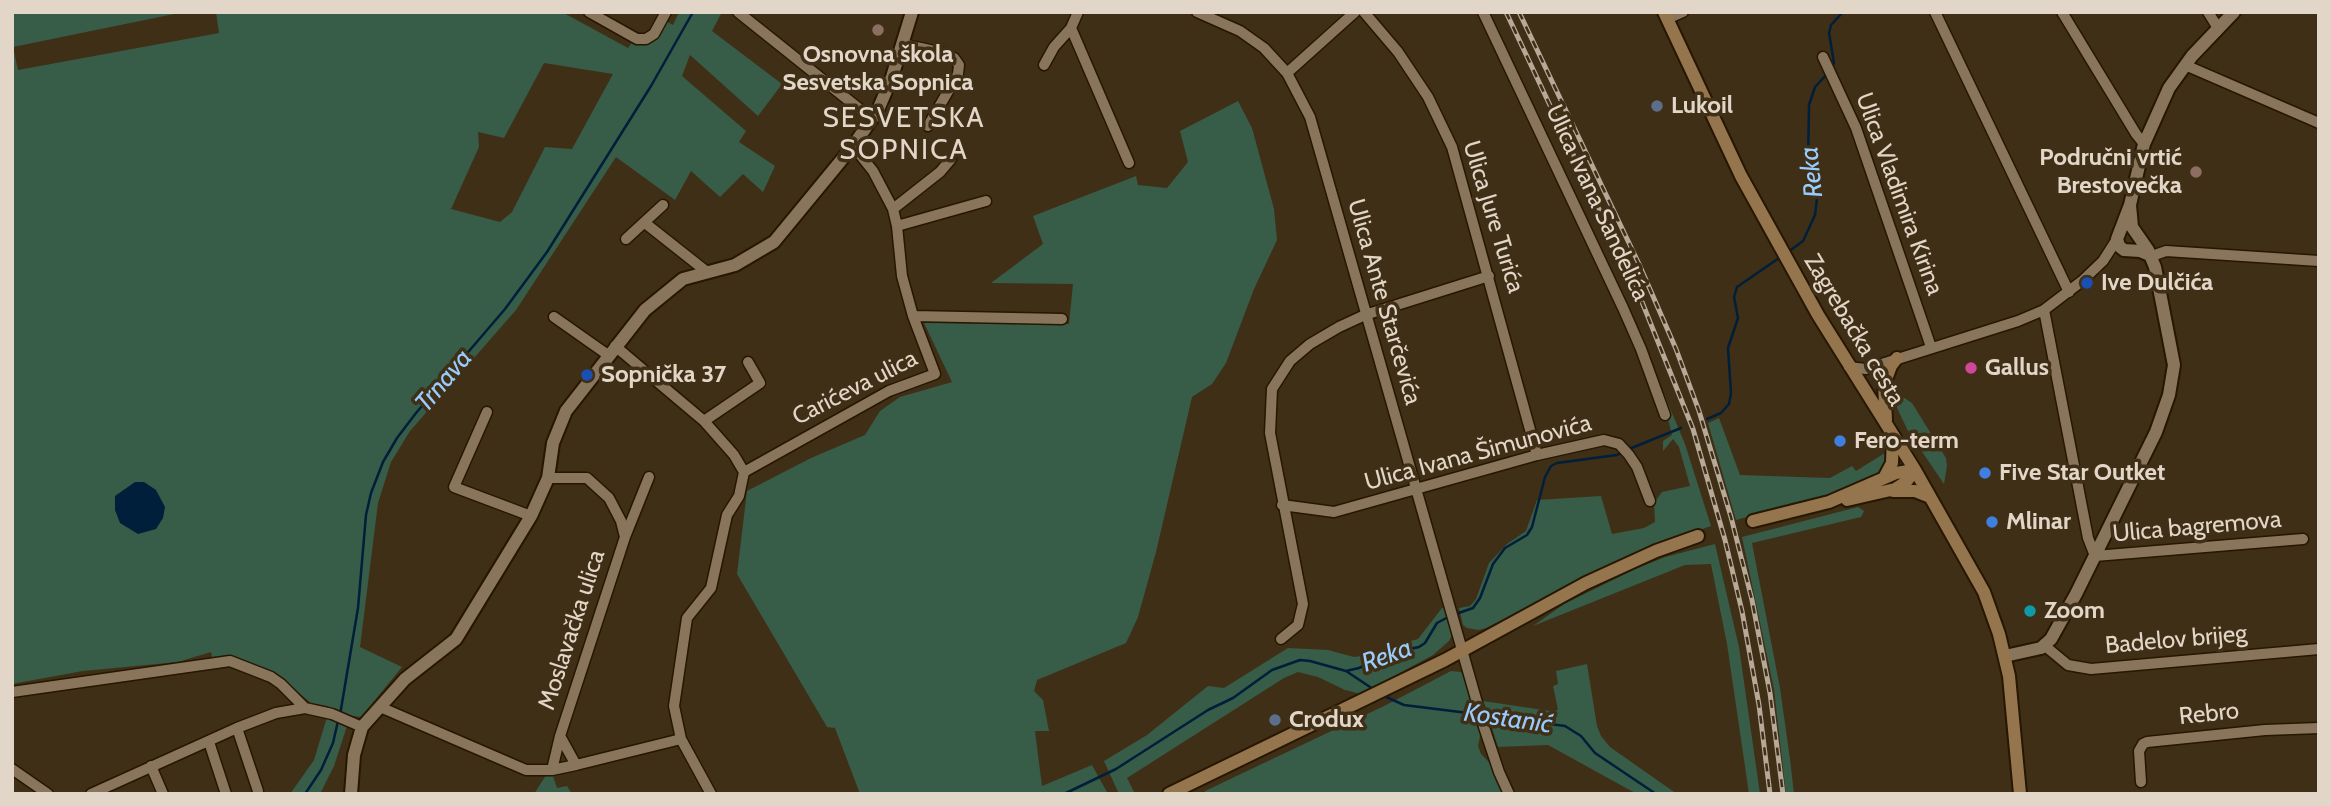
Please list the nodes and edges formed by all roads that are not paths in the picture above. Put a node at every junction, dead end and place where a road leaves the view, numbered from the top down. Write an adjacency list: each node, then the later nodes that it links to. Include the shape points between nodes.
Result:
1 (589, 12): 2 (street, via 637,39 654,34)
2 (666, 12)
3 (738, 12): 23 (street)
4 (912, 12): 18 (street)
5 (1078, 12): 16 (street)
6 (1197, 12): 22 (street, Ulica Ante Starčevića, via 1264,48)
7 (1355, 12): 22 (street)
8 (1364, 12): 40 (street, Ulica Jure Turića, via 1428,97 1452,147)
9 (1483, 12): 53 (street, Ulica Ivana Sandelića, via 1623,308)
10 (1683, 12): 15 (street)
11 (1935, 12): 41 (street)
12 (2062, 12): 26 (street)
13 (2208, 12): 17 (street)
14 (2234, 12): 17 (street)
15 (1665, 16): 51 (main road, Zagrebačka cesta, via 1730,153)
16 (1071, 28): 20 (street); 29 (street)
17 (2218, 28): 21 (street)
18 (902, 44): 23 (street); 25 (street, via 944,53 959,65)
19 (1825, 61): 47 (street, Ulica Vladimira Kirina, via 1856,128)
20 (1044, 65)
21 (2185, 65): 24 (street); 26 (street)
22 (1287, 73): 43 (street, Ulica Ante Starčevića, via 1310,117)
23 (872, 119): 27 (street)
24 (2319, 123)
25 (928, 126)
26 (2144, 144): 36 (street, via 2130,205)
27 (853, 146): 32 (street, Carićeva ulica, via 873,171); 39 (street, via 774,242 735,265)
28 (951, 159): 32 (street)
29 (1129, 163)
30 (986, 201): 34 (street)
31 (663, 205): 33 (street)
32 (892, 209): 34 (street, Carićeva ulica)
33 (645, 223): 35 (street); 39 (street)
34 (897, 226): 44 (street, Carićeva ulica, via 902,276)
35 (626, 239)
36 (2128, 240): 37 (street); 41 (street)
37 (2152, 256): 38 (street, via 2166,251); 73 (street, via 2173,356 2173,379 2156,432)
38 (2319, 261)
39 (707, 272): 48 (street, via 683,279 645,310)
40 (1489, 276): 43 (street); 56 (street, Ulica Jure Turića)
41 (2069, 292): 42 (street)
42 (2044, 310): 47 (street); 73 (street)
43 (1365, 315): 62 (street, Ulica Ante Starčevića); 67 (street, via 1310,344 1290,361 1272,388 1270,433)
44 (913, 316): 46 (street, Carićeva ulica); 58 (street, Carićeva ulica, via 935,374 889,391)
45 (554, 317): 48 (street)
46 (1062, 319)
47 (1931, 347): 49 (street)
48 (611, 351): 54 (street); 60 (street, via 558,426)
49 (1897, 358): 51 (street, via 1866,369); 55 (main road, via 1884,385)
50 (748, 362): 54 (street, via 760,383)
51 (1849, 368): 55 (main road, Zagrebačka cesta)
52 (487, 412): 68 (street, via 454,487)
53 (1665, 415)
54 (704, 421): 58 (street)
55 (1890, 429): 57 (main road, Zagrebačka cesta); 61 (main road, via 1892,463)
56 (1537, 455): 62 (street, Ulica Ivana Šimunovića); 65 (street, Ulica Ivana Šimunovića, via 1604,440 1619,444 1637,467)
57 (1915, 470): 61 (main road); 63 (main road); 64 (main road, Zagrebačka cesta)
58 (744, 472): 86 (street, via 739,496 727,515 711,588 687,618 674,706)
59 (649, 477): 71 (street, Moslavačka ulica)
60 (548, 478): 68 (street); 71 (street, Moslavačka ulica, via 587,478 609,498)
61 (1884, 479): 66 (main road)
62 (1416, 490): 67 (street, Ulica Ivana Šimunovića, via 1334,512); 77 (street, Ulica Ante Starčevića)
63 (1889, 492): 64 (main road, via 1915,491); 66 (main road)
64 (1930, 497): 78 (main road, Zagrebačka cesta, via 1984,593)
65 (1650, 501)
66 (1829, 502): 69 (main road)
67 (1282, 505): 74 (street, via 1303,604 1298,625)
68 (531, 516): 80 (street, via 456,639 405,679)
69 (1753, 522)
70 (1698, 536): 77 (main road, via 1586,583)
71 (625, 537): 85 (street, Moslavačka ulica)
72 (2303, 540): 73 (street, Ulica bagremova)
73 (2095, 556): 75 (street)
74 (1281, 639)
75 (2045, 646): 76 (street, Badelov brijeg, via 2068,664 2091,669); 78 (street)
76 (2319, 649)
77 (1463, 651): 101 (main road); 102 (street, Ulica Ante Starčevića)
78 (2004, 656): 103 (main road, Zagrebačka cesta)
79 (12, 692): 81 (street, via 230,662 271,677)
80 (380, 707): 82 (street); 91 (street, via 526,770)
81 (305, 708): 82 (street); 84 (street)
82 (362, 727): 99 (street)
83 (2319, 727): 92 (street, Rebro, via 2147,742 2139,751)
84 (237, 728): 87 (street); 94 (street)
85 (560, 736): 88 (street, Moslavačka ulica); 91 (street, Moslavačka ulica)
86 (681, 739): 88 (street); 100 (street)
87 (209, 742): 89 (street); 98 (street)
88 (576, 765): 91 (street)
89 (151, 766): 93 (street); 97 (street)
90 (12, 769): 95 (street)
91 (552, 770)
92 (2141, 782)
93 (105, 791): 96 (street)
94 (258, 791)
95 (48, 794)
96 (91, 794)
97 (163, 794)
98 (226, 794)
99 (351, 794)
100 (711, 794)
101 (1169, 794)
102 (1509, 794)
103 (2020, 794)

